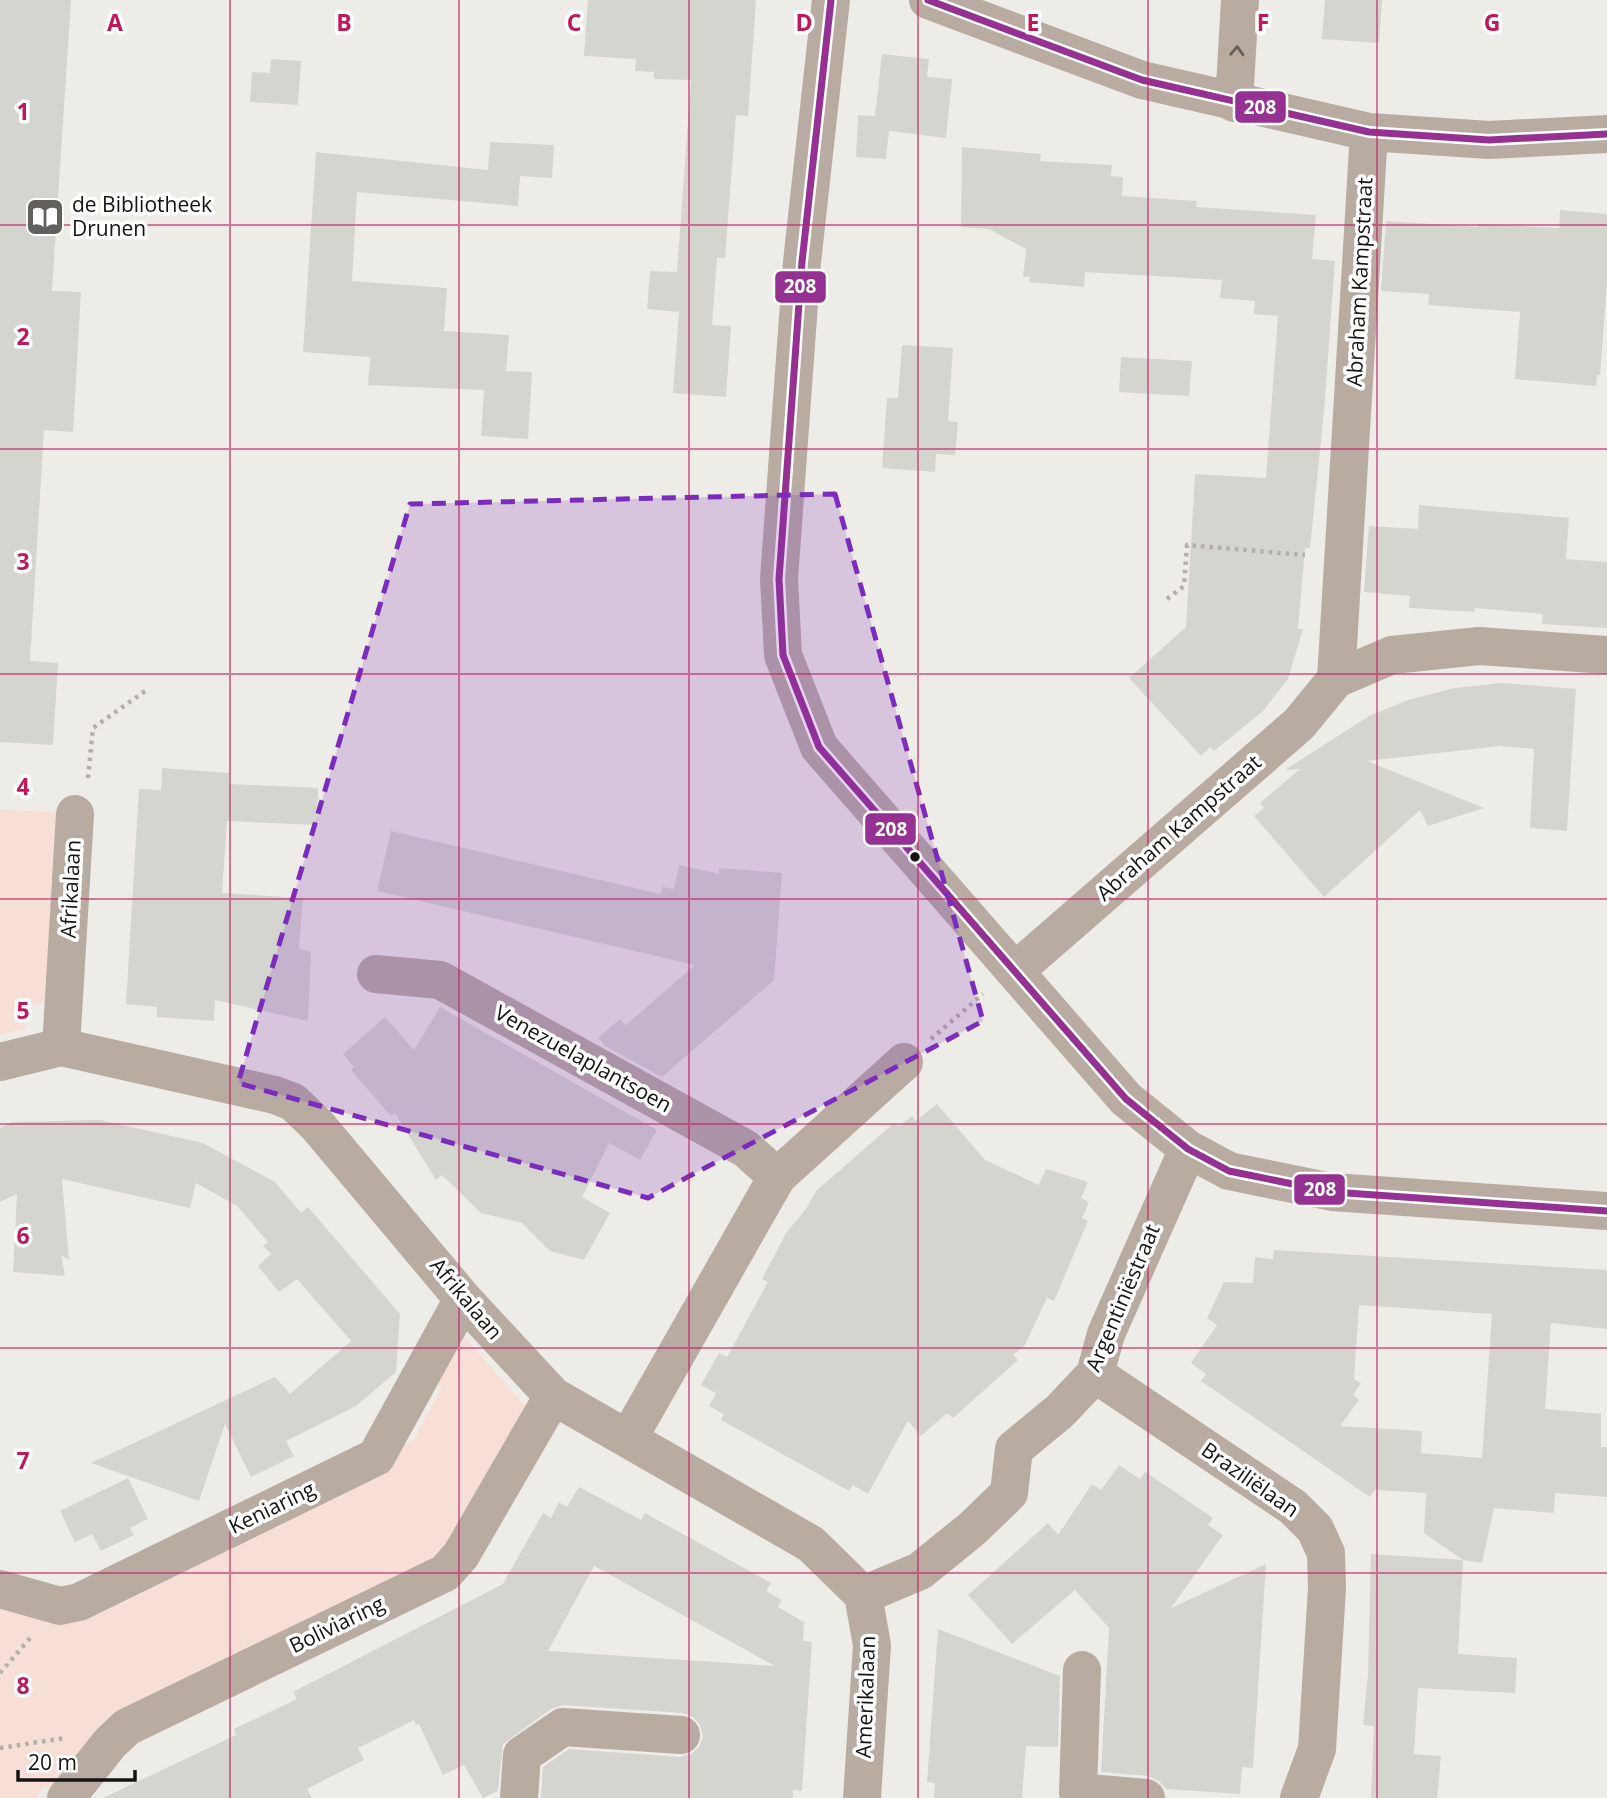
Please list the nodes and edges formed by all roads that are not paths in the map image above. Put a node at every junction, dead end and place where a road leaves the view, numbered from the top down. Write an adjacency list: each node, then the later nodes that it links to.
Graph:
1 (831, 0): 10 (street)
2 (928, 0): 4 (street)
3 (1240, 0): 4 (street, one-way to 3)
4 (1234, 103): 5 (street)
5 (1369, 132): 6 (street); 8 (street, Abraham Kampstraat)
6 (1607, 134)
7 (1607, 655): 8 (street, Abraham Kampstraat)
8 (1336, 679): 10 (street, Abraham Kampstraat)
9 (75, 814): 12 (street, Afrikalaan)
10 (1016, 971): 15 (street)
11 (376, 974): 16 (street, Venezuelaplantsoen)
12 (61, 1047): 13 (street, Afrikalaan); 18 (street, Afrikalaan)
13 (0, 1062)
14 (904, 1062): 16 (street)
15 (1188, 1149): 17 (street); 19 (street, Argentiniëstraat)
16 (777, 1177): 21 (street)
17 (1607, 1211)
18 (463, 1299): 20 (street, Afrikalaan); 22 (street, Keniaring)
19 (1095, 1374): 23 (street, Argentiniëstraat); 30 (street, Braziliëlaan)
20 (553, 1396): 21 (street, Afrikalaan); 26 (street, Boliviaring)
21 (628, 1438): 23 (street, Afrikalaan)
22 (0, 1589)
23 (863, 1595): 28 (street, Amerikalaan)
24 (1082, 1670): 29 (street)
25 (681, 1735): 27 (street)
26 (66, 1798)
27 (519, 1798)
28 (862, 1798)
29 (1146, 1798)
30 (1299, 1798)

